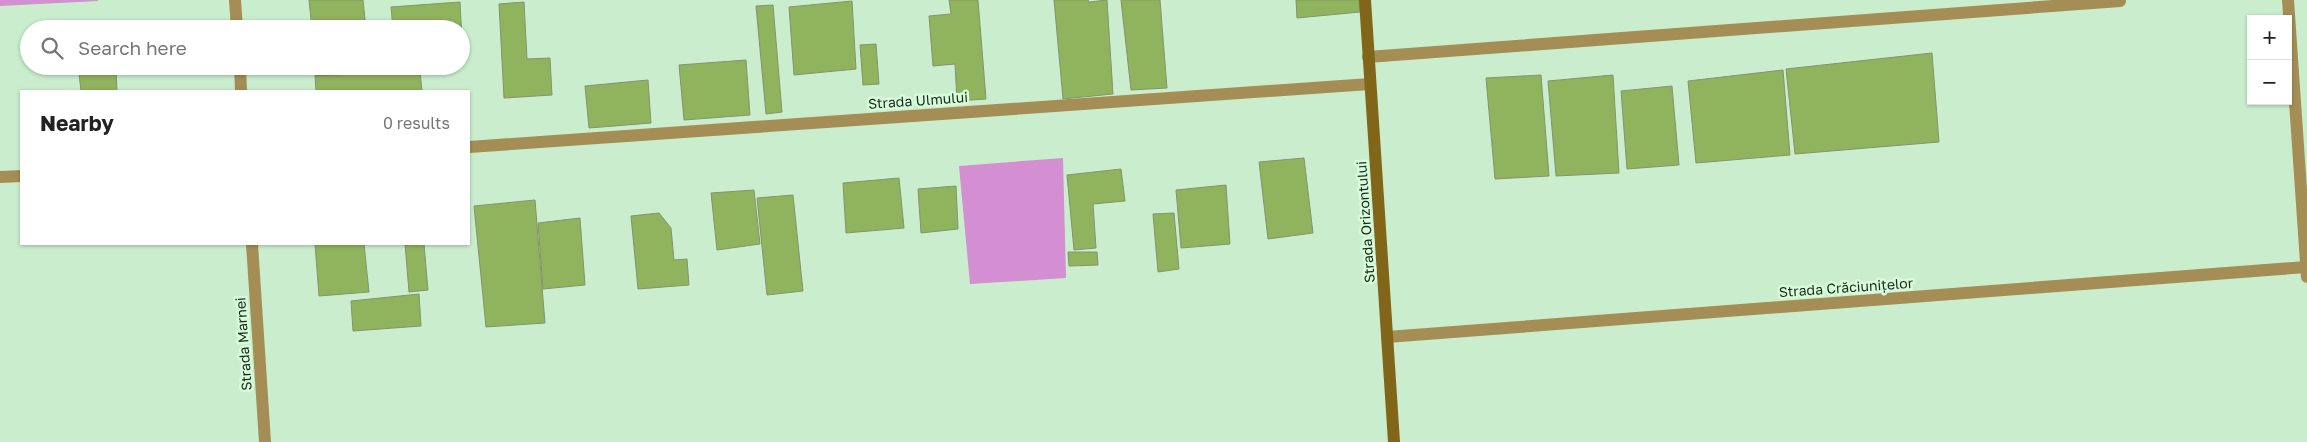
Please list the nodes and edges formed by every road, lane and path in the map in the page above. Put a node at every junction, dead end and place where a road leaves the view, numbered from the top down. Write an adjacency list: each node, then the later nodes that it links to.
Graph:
1 (235, 0): 5 (street)
2 (1365, 0): 6 (street, Strada Orizontului)
3 (2288, 0): 14 (street)
4 (2120, 1): 6 (street)
5 (236, 20)
6 (1368, 57): 8 (street, Strada Orizontului)
7 (240, 75): 9 (street)
8 (1370, 84): 10 (street, Strada Ulmului); 16 (street, Strada Orizontului)
9 (241, 90)
10 (470, 147)
11 (20, 176): 12 (street)
12 (0, 178)
13 (252, 245): 17 (street, Strada Marnei)
14 (2306, 267): 15 (street); 16 (street, Strada Crăciunițelor)
15 (2307, 277)
16 (1388, 337): 18 (street, Strada Orizontului)
17 (265, 442)
18 (1394, 442)

